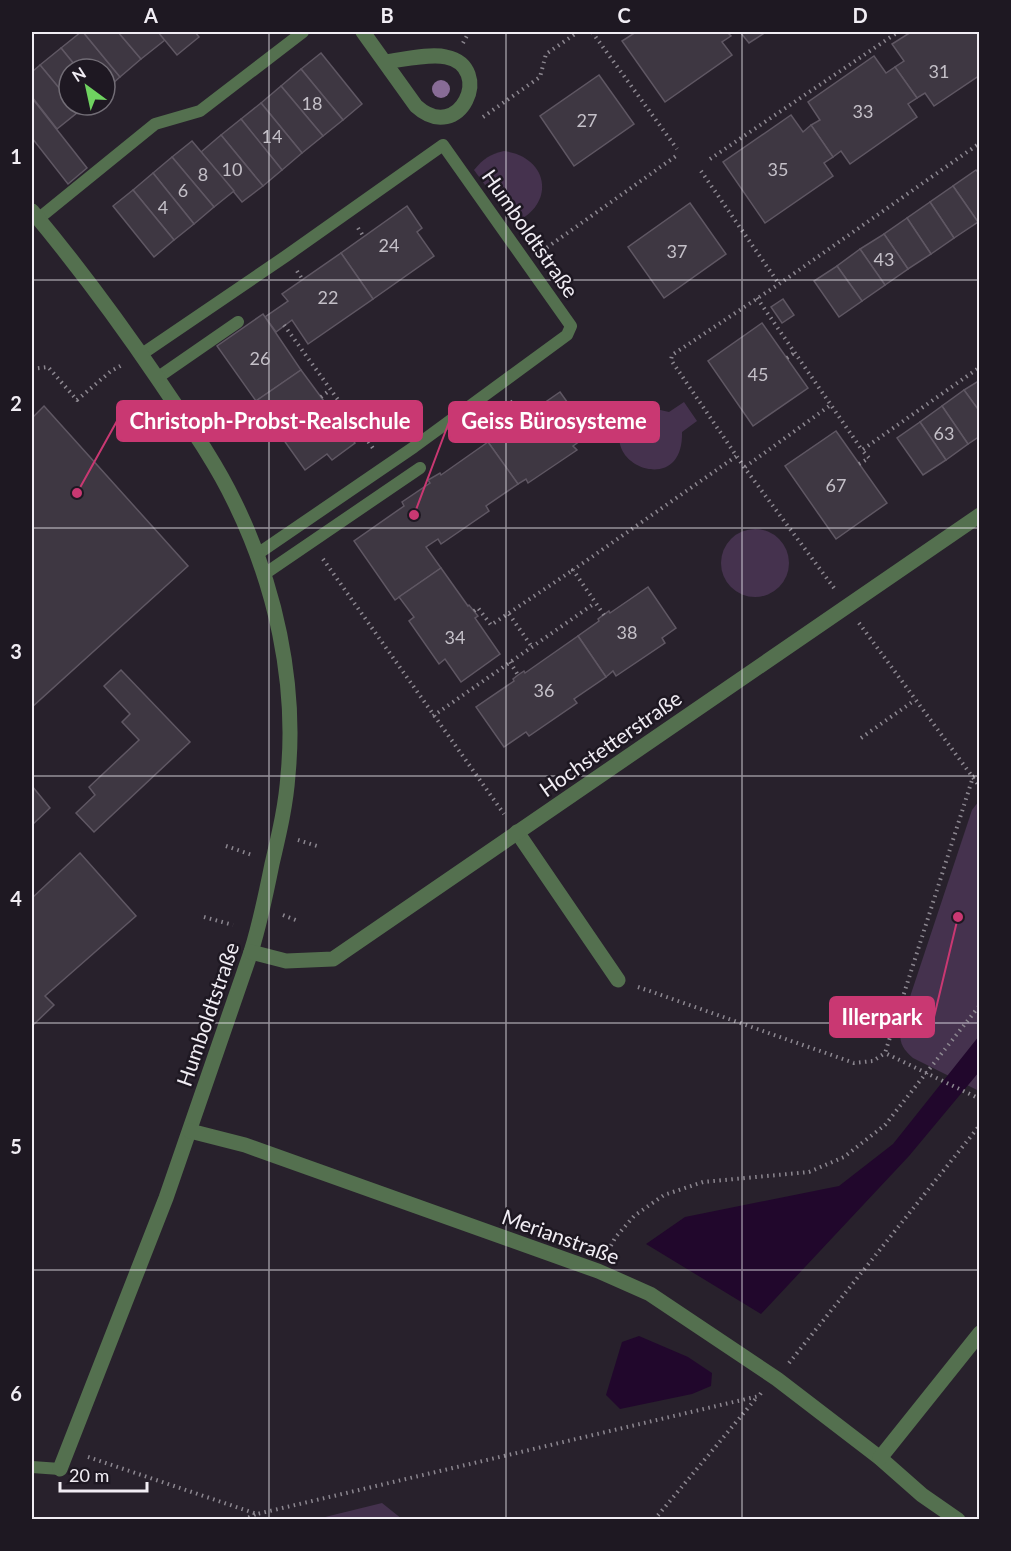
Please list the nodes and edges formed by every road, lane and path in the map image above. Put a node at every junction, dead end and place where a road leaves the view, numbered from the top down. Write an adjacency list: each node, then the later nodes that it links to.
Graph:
1 (303, 32): 13 (lane, Humboldtstraße)
2 (363, 32): 6 (street)
3 (578, 32): 7 (path)
4 (592, 32): 9 (path)
5 (898, 32): 11 (path)
6 (385, 62): 6 (street)
7 (476, 122)
8 (980, 143): 15 (path)
9 (677, 149)
10 (676, 156): 14 (path)
11 (710, 159)
12 (701, 171): 15 (path)
13 (35, 215): 20 (street, Humboldtstraße)
14 (526, 262): 20 (lane, Humboldtstraße); 31 (lane, Humboldtstraße)
15 (779, 284): 16 (path)
16 (757, 298): 19 (path); 29 (path)
17 (238, 322): 24 (lane)
18 (284, 325): 25 (path)
19 (794, 353): 21 (path); 27 (path)
20 (142, 354): 23 (path); 24 (street, Humboldtstraße)
21 (787, 358)
22 (980, 367): 28 (path)
23 (32, 369)
24 (157, 378): 36 (street, Humboldtstraße)
25 (330, 390): 26 (path); 31 (path)
26 (321, 397)
27 (832, 404): 28 (path); 32 (path)
28 (862, 450): 30 (path)
29 (738, 455): 32 (path); 37 (path)
30 (860, 464)
31 (386, 466): 36 (lane, Humboldtstraße)
32 (744, 467): 40 (path)
33 (420, 468): 35 (lane)
34 (980, 515): 40 (street, Hochstetterstraße)
35 (312, 543): 38 (lane); 48 (path)
36 (256, 555): 38 (street, Humboldtstraße)
37 (573, 570): 39 (path); 42 (path)
38 (263, 575): 60 (street, Humboldtstraße)
39 (595, 603): 43 (path); 44 (path)
40 (847, 606): 47 (path); 53 (street, Hochstetterstraße)
41 (474, 611): 42 (path)
42 (509, 614): 44 (path)
43 (604, 615)
44 (532, 647): 45 (path)
45 (510, 662): 46 (path); 48 (path)
46 (518, 675)
47 (915, 700): 49 (path); 51 (path)
48 (433, 716): 53 (path)
49 (861, 738)
50 (980, 774): 51 (path)
51 (973, 777): 52 (path); 63 (path)
52 (980, 787)
53 (518, 832): 60 (street, Hochstetterstraße); 61 (street)
54 (288, 838): 56 (path)
55 (226, 846): 57 (path)
56 (317, 846)
57 (252, 855)
58 (204, 917): 59 (path)
59 (232, 925)
60 (251, 952): 67 (street, Humboldtstraße)
61 (618, 980): 63 (path)
62 (980, 1005): 64 (path)
63 (885, 1053): 64 (path)
64 (926, 1073): 65 (path); 68 (path)
65 (980, 1099)
66 (980, 1125): 70 (path)
67 (190, 1131): 68 (street, Merianstraße); 72 (street, Humboldtstraße)
68 (598, 1271): 70 (street, Merianstraße)
69 (980, 1333): 73 (street)
70 (777, 1379): 71 (path); 73 (street, Merianstraße)
71 (759, 1396): 76 (path); 78 (path)
72 (68, 1450): 75 (street, Humboldtstraße); 76 (path)
73 (880, 1458): 79 (street, Merianstraße)
74 (32, 1467): 75 (lane)
75 (60, 1469)
76 (257, 1514): 77 (path)
77 (243, 1520)
78 (654, 1520)
79 (958, 1520)

